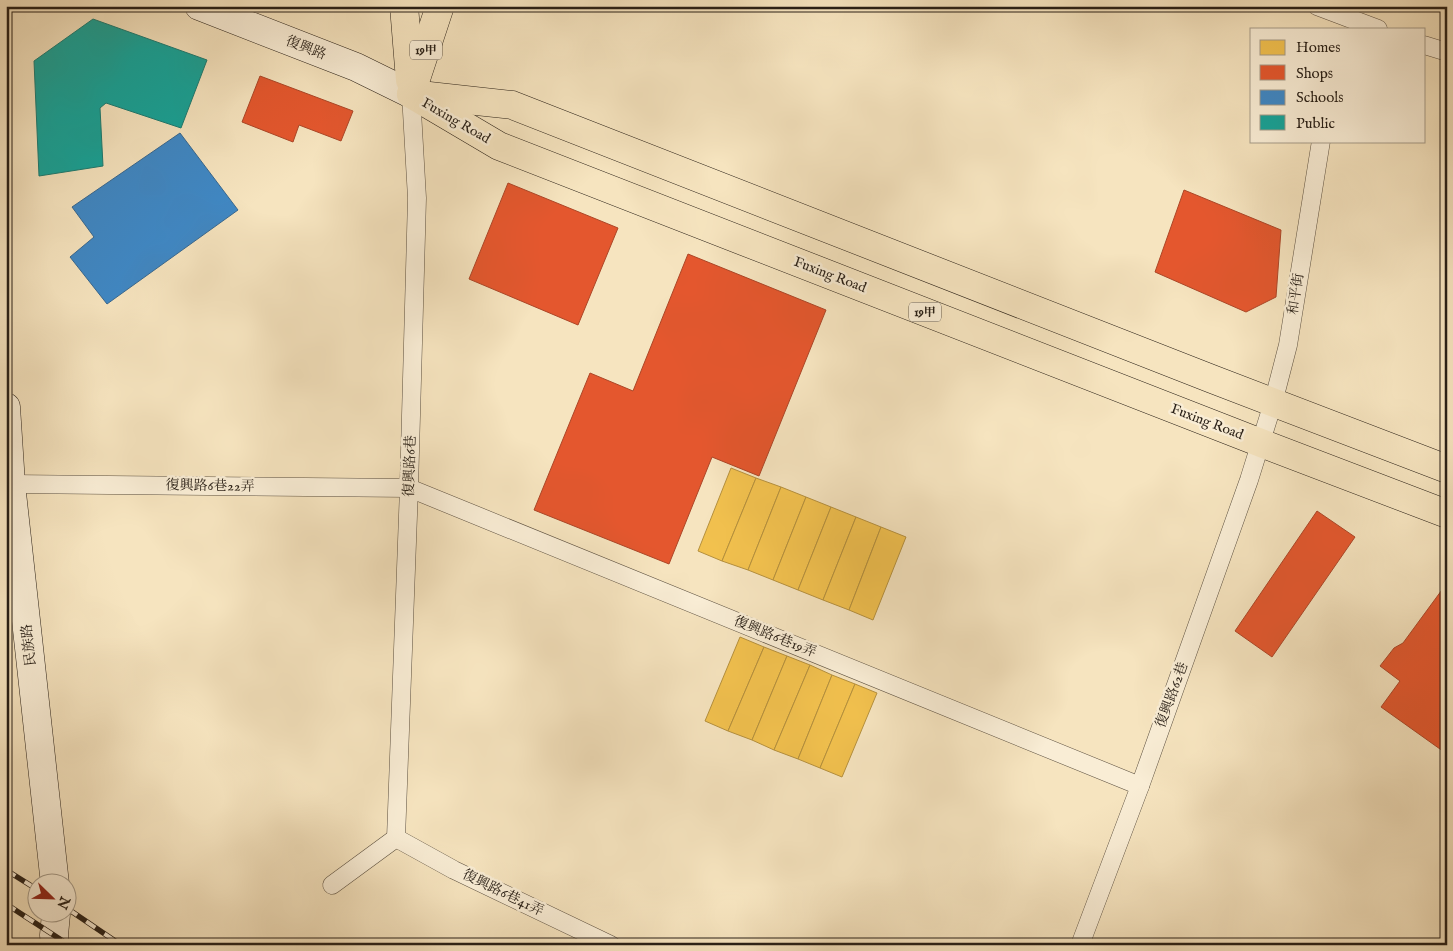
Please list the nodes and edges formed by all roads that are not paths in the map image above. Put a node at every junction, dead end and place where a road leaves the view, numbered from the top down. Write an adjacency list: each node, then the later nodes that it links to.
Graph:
1 (200, 6): 9 (street, 復興路)
2 (404, 6): 9 (main road, 19甲)
3 (440, 6): 9 (main road, 19甲)
4 (1317, 6): 5 (lane)
5 (1341, 17): 6 (lane)
6 (1375, 28)
7 (1426, 46): 8 (lane)
8 (1447, 52)
9 (411, 94): 11 (main road, Fuxing Road); 13 (main road, Fuxing Road / 19甲); 16 (lane, 復興路6巷)
10 (1321, 142): 11 (lane, 和平街)
11 (1274, 403): 13 (lane, 和平街); 14 (main road, Fuxing Road)
12 (6, 407): 15 (street, 民族路)
13 (1260, 443): 17 (main road, Fuxing Road / 19甲); 18 (lane, 復興路62巷)
14 (1447, 469)
15 (11, 484): 16 (lane, 復興路6巷22弄); 20 (street, 民族路)
16 (409, 488): 18 (lane, 復興路6巷19弄); 19 (lane, 復興路6巷)
17 (1447, 514)
18 (1140, 786): 25 (lane, 復興路62巷)
19 (396, 838): 21 (lane); 24 (lane, 復興路6巷41弄)
20 (54, 874)
21 (332, 885)
22 (55, 924): 23 (street)
23 (55, 945)
24 (611, 945)
25 (1080, 945)

